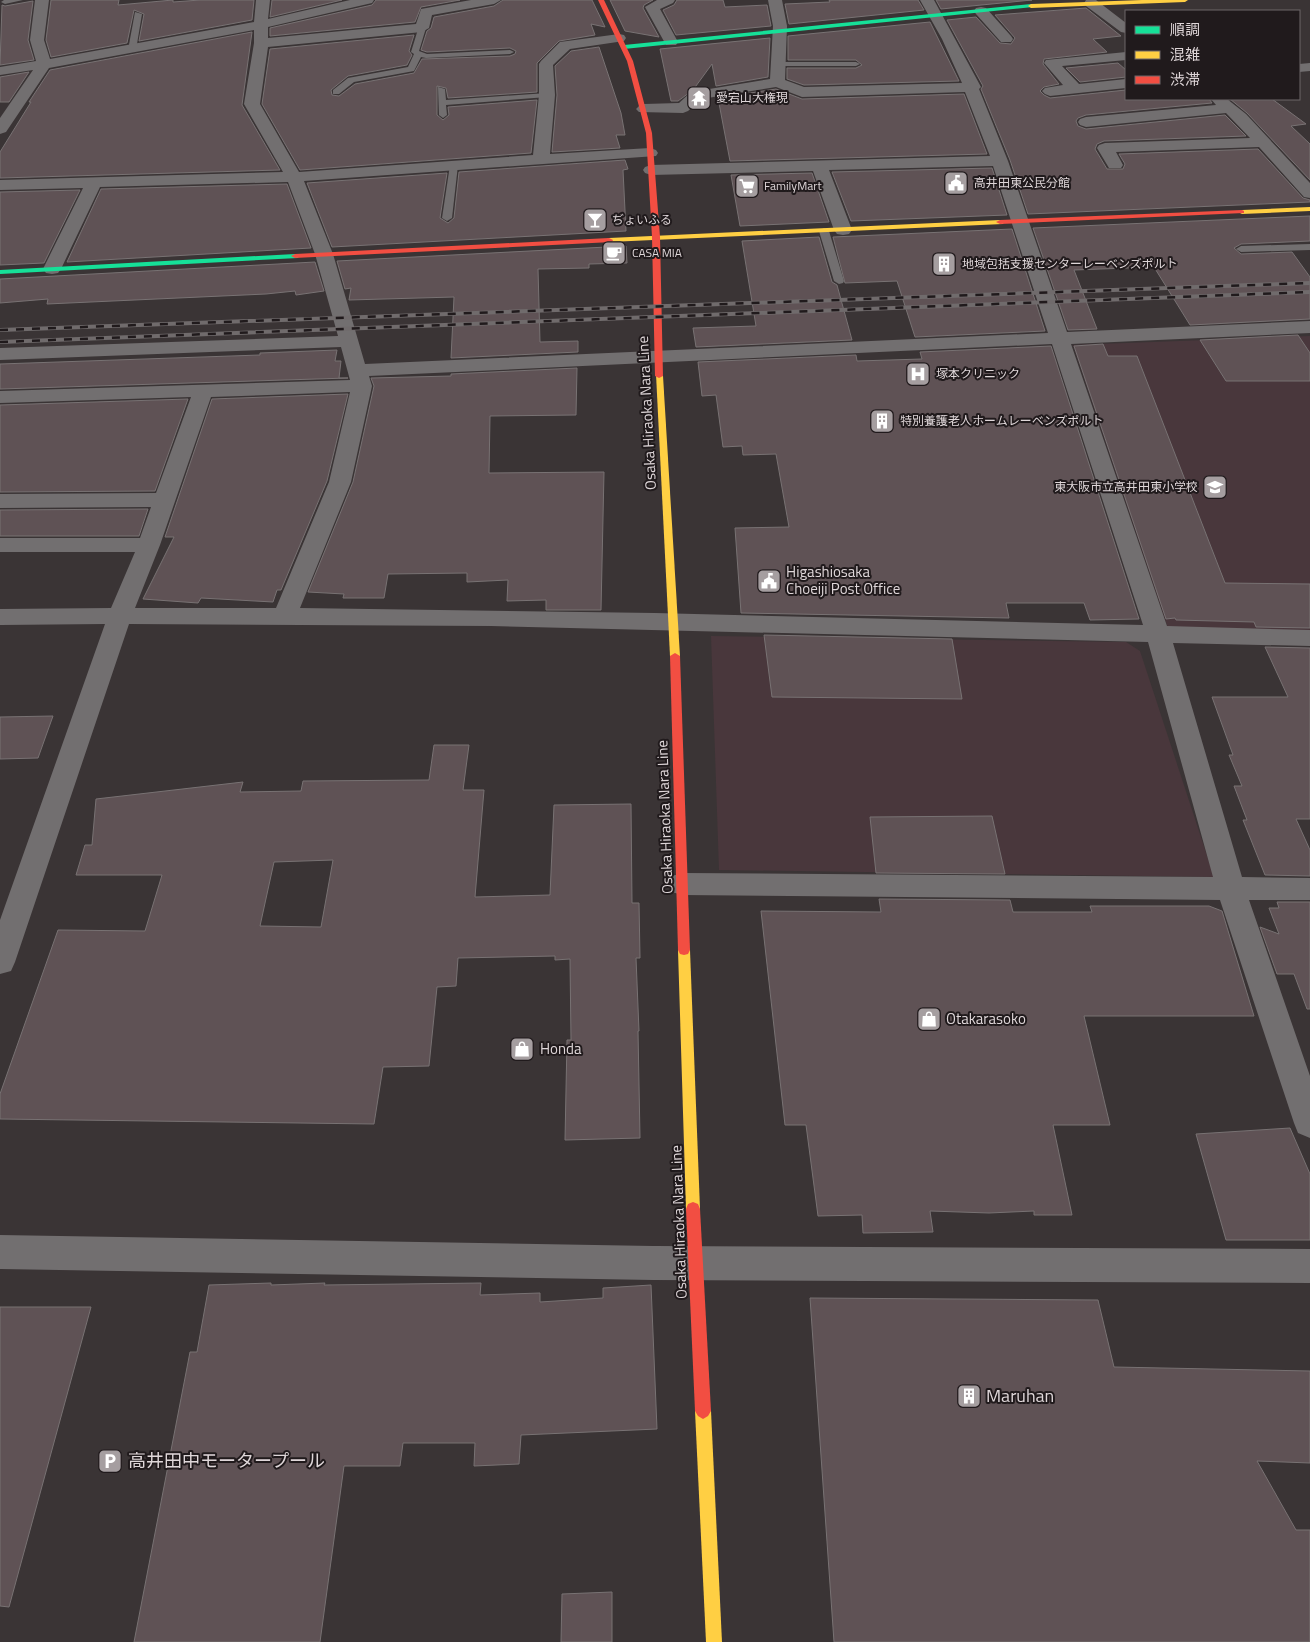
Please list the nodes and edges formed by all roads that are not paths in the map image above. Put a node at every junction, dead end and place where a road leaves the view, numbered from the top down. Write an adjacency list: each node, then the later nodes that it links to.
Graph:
1 (19, 0): 11 (lane)
2 (42, 0): 28 (street)
3 (264, 0): 16 (street)
4 (367, 0): 16 (street)
5 (494, 0): 17 (street)
6 (601, 0): 23 (street, Osaka Hiraoka Nara Line)
7 (668, 0): 21 (street)
8 (775, 0): 19 (street)
9 (927, 0): 15 (street)
10 (1185, 0): 12 (street)
11 (5, 2)
12 (1084, 2): 13 (street); 18 (street)
13 (981, 11): 15 (street); 20 (street)
14 (138, 14): 24 (lane)
15 (937, 15): 19 (street); 34 (street)
16 (262, 25): 22 (street); 24 (street)
17 (422, 28): 22 (street); 26 (lane)
18 (1125, 28)
19 (780, 31): 21 (street); 29 (street)
20 (1006, 39)
21 (670, 42): 23 (street)
22 (261, 43): 54 (street)
23 (621, 43): 39 (street); 42 (street, Osaka Hiraoka Nara Line)
24 (132, 50): 28 (street)
25 (510, 52): 26 (lane)
26 (419, 54): 38 (lane)
27 (1125, 56): 35 (street)
28 (44, 64): 31 (street); 45 (street)
29 (778, 64): 30 (lane); 32 (street)
30 (856, 64)
31 (0, 71)
32 (777, 82): 34 (street); 42 (street)
33 (1125, 84): 35 (street)
34 (972, 87): 49 (street)
35 (1076, 89): 37 (street)
36 (441, 90): 40 (lane)
37 (1050, 91)
38 (336, 92)
39 (547, 95): 40 (lane); 48 (street)
40 (442, 103): 43 (lane)
41 (1224, 103): 44 (street); 46 (street)
42 (644, 109): 47 (street, Osaka Hiraoka Nara Line)
43 (443, 115)
44 (1086, 122)
45 (0, 129)
46 (1262, 142): 51 (street); 57 (street)
47 (650, 153): 48 (street); 53 (street, Osaka Hiraoka Nara Line)
48 (541, 159): 50 (street)
49 (1000, 161): 52 (street); 60 (street)
50 (454, 165): 54 (street); 59 (lane)
51 (1115, 165)
52 (819, 166): 53 (street); 61 (street)
53 (651, 170): 63 (street, Osaka Hiraoka Nara Line)
54 (294, 177): 55 (street); 66 (street)
55 (94, 182): 56 (street); 67 (street)
56 (0, 185)
57 (1310, 193)
58 (1310, 209): 60 (street)
59 (447, 218)
60 (1019, 222): 61 (street); 71 (street)
61 (843, 230): 62 (street)
62 (824, 231): 63 (street); 69 (lane)
63 (656, 238): 66 (street); 74 (street, Osaka Hiraoka Nara Line)
64 (1310, 247): 65 (lane)
65 (1241, 249)
66 (324, 254): 67 (street); 72 (street)
67 (52, 269): 68 (street)
68 (0, 272)
69 (839, 281)
70 (1310, 327): 71 (street)
71 (1060, 338): 74 (street); 86 (street)
72 (350, 341): 73 (street); 75 (street)
73 (0, 354)
74 (658, 357): 75 (street); 85 (street, Osaka Hiraoka Nara Line)
75 (361, 378): 76 (street); 82 (street)
76 (203, 391): 77 (street); 78 (street)
77 (0, 397)
78 (165, 500): 79 (street); 81 (street)
79 (0, 502)
80 (0, 545): 81 (street)
81 (149, 545): 83 (street)
82 (285, 614): 83 (street); 85 (street)
83 (120, 615): 84 (street); 91 (street)
84 (0, 617)
85 (673, 621): 86 (street); 88 (street, Osaka Hiraoka Nara Line)
86 (1158, 634): 87 (street); 89 (street)
87 (1310, 638)
88 (682, 884): 89 (street); 94 (street, Osaka Hiraoka Nara Line)
89 (1231, 889): 90 (street); 92 (street)
90 (1310, 889)
91 (0, 962)
92 (1310, 1122)
93 (0, 1252): 94 (street)
94 (695, 1263): 95 (street); 96 (street, Osaka Hiraoka Nara Line)
95 (1310, 1266)
96 (714, 1642)

